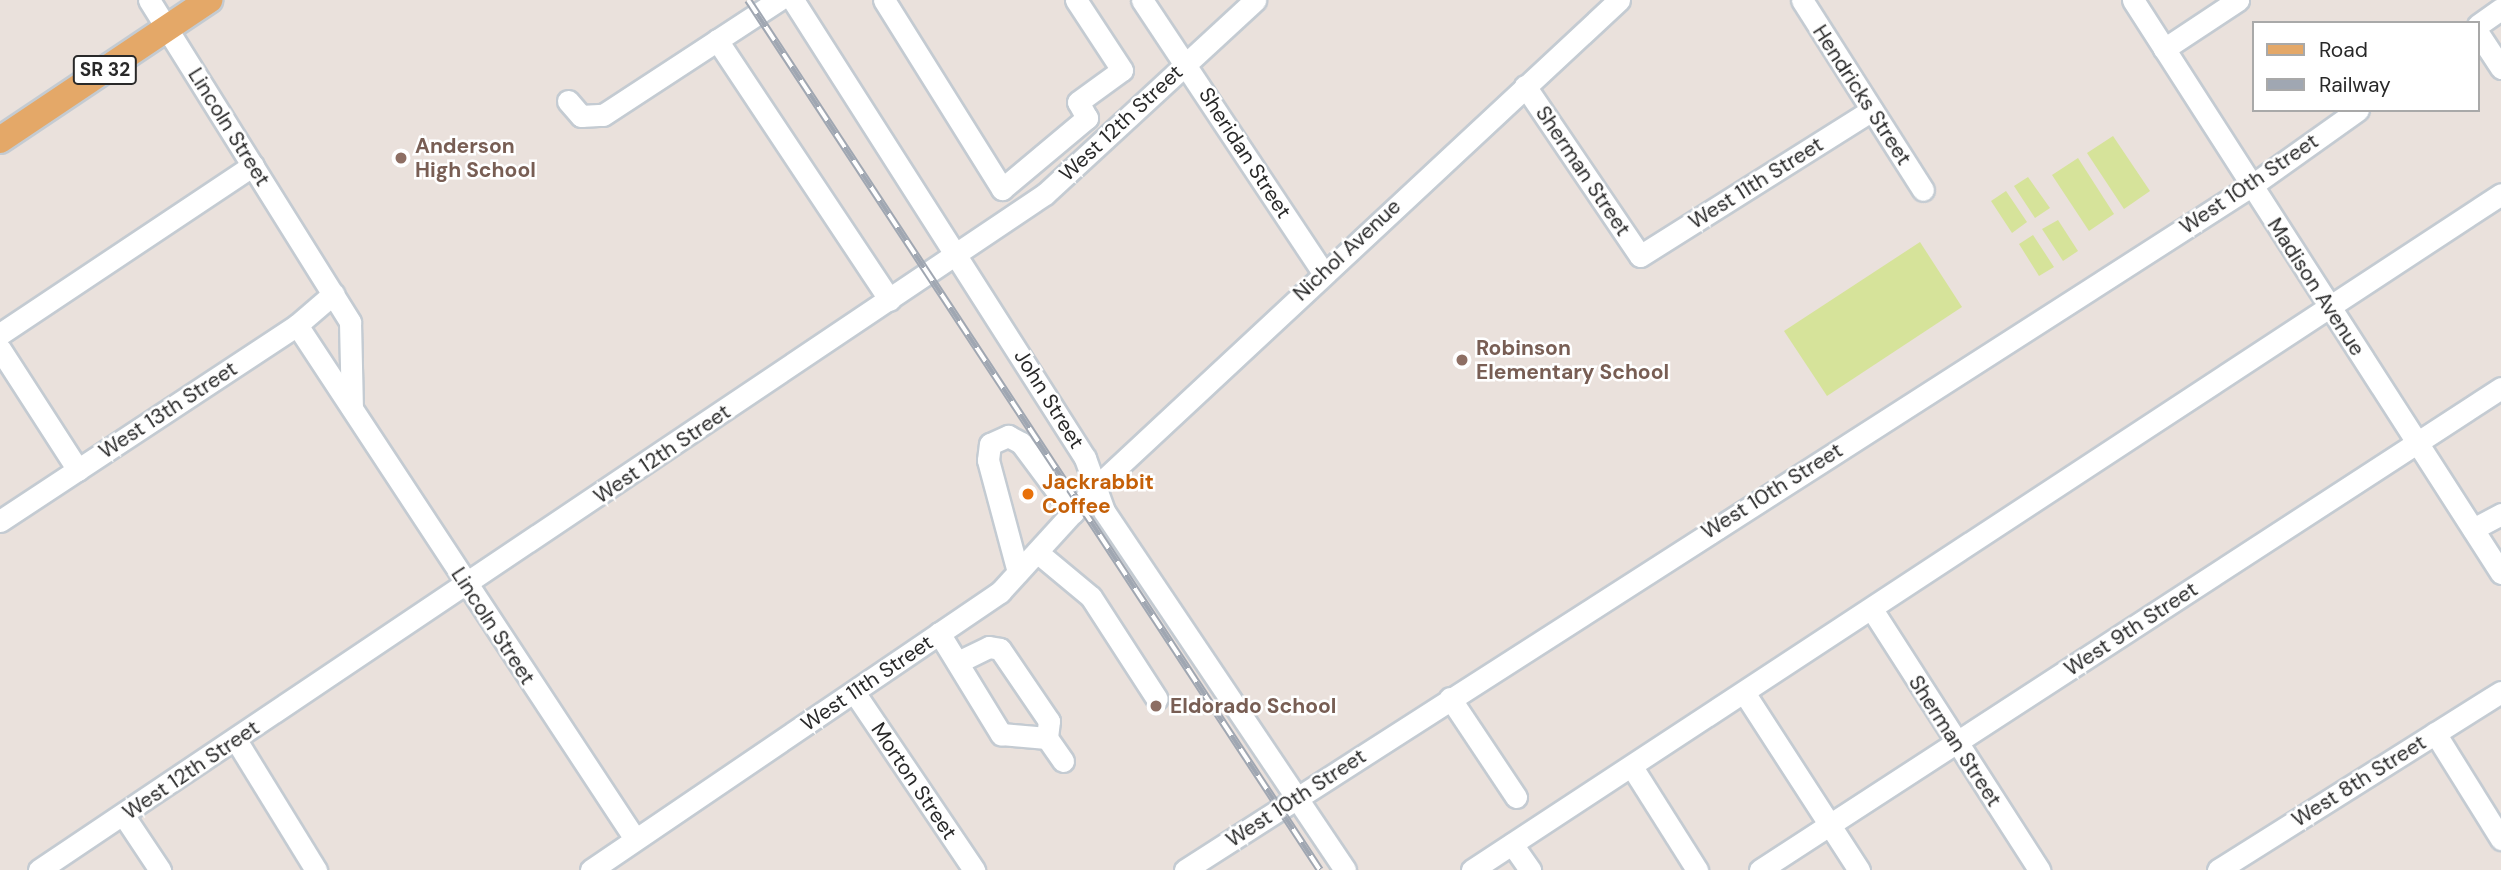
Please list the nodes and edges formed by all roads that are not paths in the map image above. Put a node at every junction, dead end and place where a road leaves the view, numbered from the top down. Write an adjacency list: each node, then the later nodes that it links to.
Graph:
1 (149, 0): 15 (street, Lincoln Street)
2 (209, 0): 15 (main road, SR 32)
3 (779, 0): 17 (street)
4 (793, 0): 30 (street, John Street)
5 (884, 0): 6 (street)
6 (1076, 0)
7 (1142, 0): 19 (street, Sheridan Street)
8 (1255, 0): 19 (street, West 12th Street)
9 (1619, 0): 21 (street, Nichol Avenue)
10 (1802, 0): 23 (street, Hendricks Street)
11 (2133, 0): 18 (street, Madison Avenue)
12 (2238, 0): 18 (street)
13 (2501, 9): 14 (street)
14 (2480, 24)
15 (167, 28): 25 (main road, SR 32); 26 (street, Lincoln Street)
16 (2480, 36): 20 (street)
17 (718, 40): 22 (street); 34 (street)
18 (2164, 48): 27 (street, Madison Avenue)
19 (1185, 63): 30 (street, West 12th Street); 32 (street, Sheridan Street)
20 (2501, 68)
21 (1525, 86): 31 (street, Sherman Street); 32 (street, Nichol Avenue)
22 (568, 100)
23 (1872, 110): 28 (street, Hendricks Street); 31 (street, West 11th Street)
24 (2355, 112): 27 (street, West 10th Street)
25 (0, 140)
26 (253, 165): 33 (street, Lincoln Street); 37 (street)
27 (2251, 186): 35 (street, Madison Avenue); 58 (street, West 10th Street)
28 (1923, 190)
29 (2501, 194): 35 (street)
30 (958, 254): 34 (street, West 12th Street); 43 (street, John Street)
31 (1640, 256)
32 (1323, 272): 43 (street, Nichol Avenue)
33 (333, 293): 36 (street, West 13th Street); 40 (street, Lincoln Street)
34 (890, 300): 51 (street, West 12th Street)
35 (2331, 309): 41 (street, Madison Avenue); 52 (street)
36 (298, 325): 40 (street, Lincoln Street); 42 (street, West 13th Street)
37 (0, 334)
38 (0, 349): 42 (street)
39 (2498, 396): 41 (street, West 9th Street)
40 (352, 411): 51 (street, Lincoln Street)
41 (2418, 444): 47 (street, Madison Avenue); 63 (street, West 9th Street)
42 (78, 470): 46 (street, West 13th Street)
43 (1095, 488): 44 (street, Nichol Avenue); 66 (street, John Street)
44 (1077, 509): 48 (street, West 11th Street); 49 (street)
45 (2501, 514): 47 (street)
46 (0, 521)
47 (2473, 530): 50 (street, Madison Avenue)
48 (1037, 552): 49 (street, West 11th Street); 59 (street)
49 (1018, 572): 53 (street, West 11th Street)
50 (2501, 573)
51 (467, 586): 62 (street, West 12th Street); 70 (street, Lincoln Street)
52 (1874, 611): 57 (street); 63 (street, Sherman Street)
53 (939, 633): 54 (street); 55 (street, West 11th Street)
54 (958, 662): 61 (street); 61 (street)
55 (854, 692): 70 (street, West 11th Street); 78 (street, Morton Street)
56 (2501, 692): 60 (street, West 8th Street)
57 (1745, 694): 65 (street); 69 (street)
58 (1450, 698): 66 (street, West 10th Street); 67 (street)
59 (1157, 699)
60 (2435, 733): 71 (street); 74 (street, West 8th Street)
61 (1047, 738): 64 (street)
62 (236, 740): 68 (street, West 12th Street); 77 (street)
63 (1955, 743): 69 (street, West 9th Street); 86 (street, Sherman Street)
64 (1063, 761)
65 (1632, 767): 72 (street); 83 (street)
66 (1297, 797): 79 (street, West 10th Street); 80 (street, John Street)
67 (1516, 797)
68 (124, 816): 75 (street, West 12th Street); 76 (street)
69 (1829, 825): 84 (street, West 9th Street); 85 (street)
70 (635, 839): 73 (street, West 11th Street)
71 (2501, 839)
72 (1512, 844): 81 (street); 82 (street)
73 (599, 868)
74 (2226, 868)
75 (39, 870)
76 (160, 870)
77 (316, 870)
78 (974, 870)
79 (1185, 870)
80 (1345, 870)
81 (1472, 870)
82 (1530, 870)
83 (1697, 870)
84 (1760, 870)
85 (1859, 870)
86 (2039, 870)

